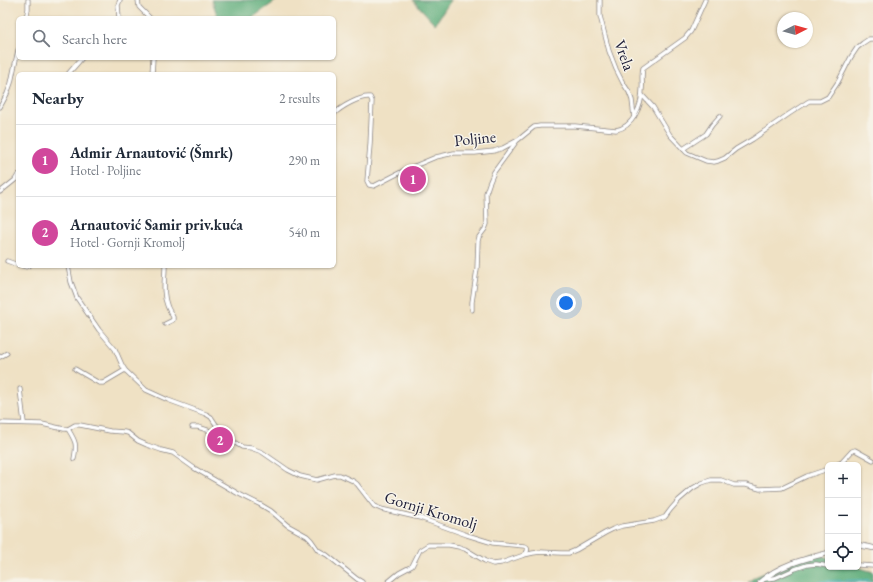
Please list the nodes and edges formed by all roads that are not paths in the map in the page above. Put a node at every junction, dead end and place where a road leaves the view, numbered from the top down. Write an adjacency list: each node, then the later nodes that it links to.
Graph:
1 (28, 0): 6 (street)
2 (120, 0): 7 (street)
3 (138, 0): 8 (street)
4 (600, 0): 19 (street, Vrela)
5 (706, 0): 15 (street, Poljine)
6 (26, 16)
7 (119, 16)
8 (148, 16)
9 (873, 39): 21 (street)
10 (16, 59): 16 (street)
11 (80, 60): 13 (street)
12 (153, 60): 14 (street)
13 (70, 72)
14 (152, 72)
15 (642, 95): 19 (street, Poljine); 21 (street)
16 (0, 107)
17 (336, 112): 20 (street, Poljine)
18 (720, 116): 21 (street)
19 (634, 117): 20 (street, Poljine)
20 (518, 140): 28 (street)
21 (683, 149)
22 (16, 178): 23 (street)
23 (0, 192)
24 (7, 261): 25 (street)
25 (16, 263)
26 (68, 268): 33 (street, Gornji Kromolj)
27 (165, 268): 29 (street)
28 (472, 310)
29 (165, 324)
30 (7, 353): 31 (street)
31 (0, 357)
32 (75, 369): 33 (street)
33 (125, 370): 39 (street, Gornji Kromolj)
34 (20, 389): 36 (street)
35 (0, 423): 36 (street)
36 (24, 423): 38 (street)
37 (192, 426): 39 (street)
38 (68, 429): 40 (street); 52 (street)
39 (227, 436): 47 (street, Gornji Kromolj)
40 (74, 459)
41 (873, 460): 42 (street)
42 (842, 462)
43 (825, 470): 47 (street)
44 (861, 546): 45 (street)
45 (873, 548)
46 (825, 554): 51 (street)
47 (524, 555): 53 (street)
48 (861, 565): 50 (street)
49 (825, 566): 51 (street)
50 (873, 566)
51 (762, 580)
52 (362, 582)
53 (388, 582)

